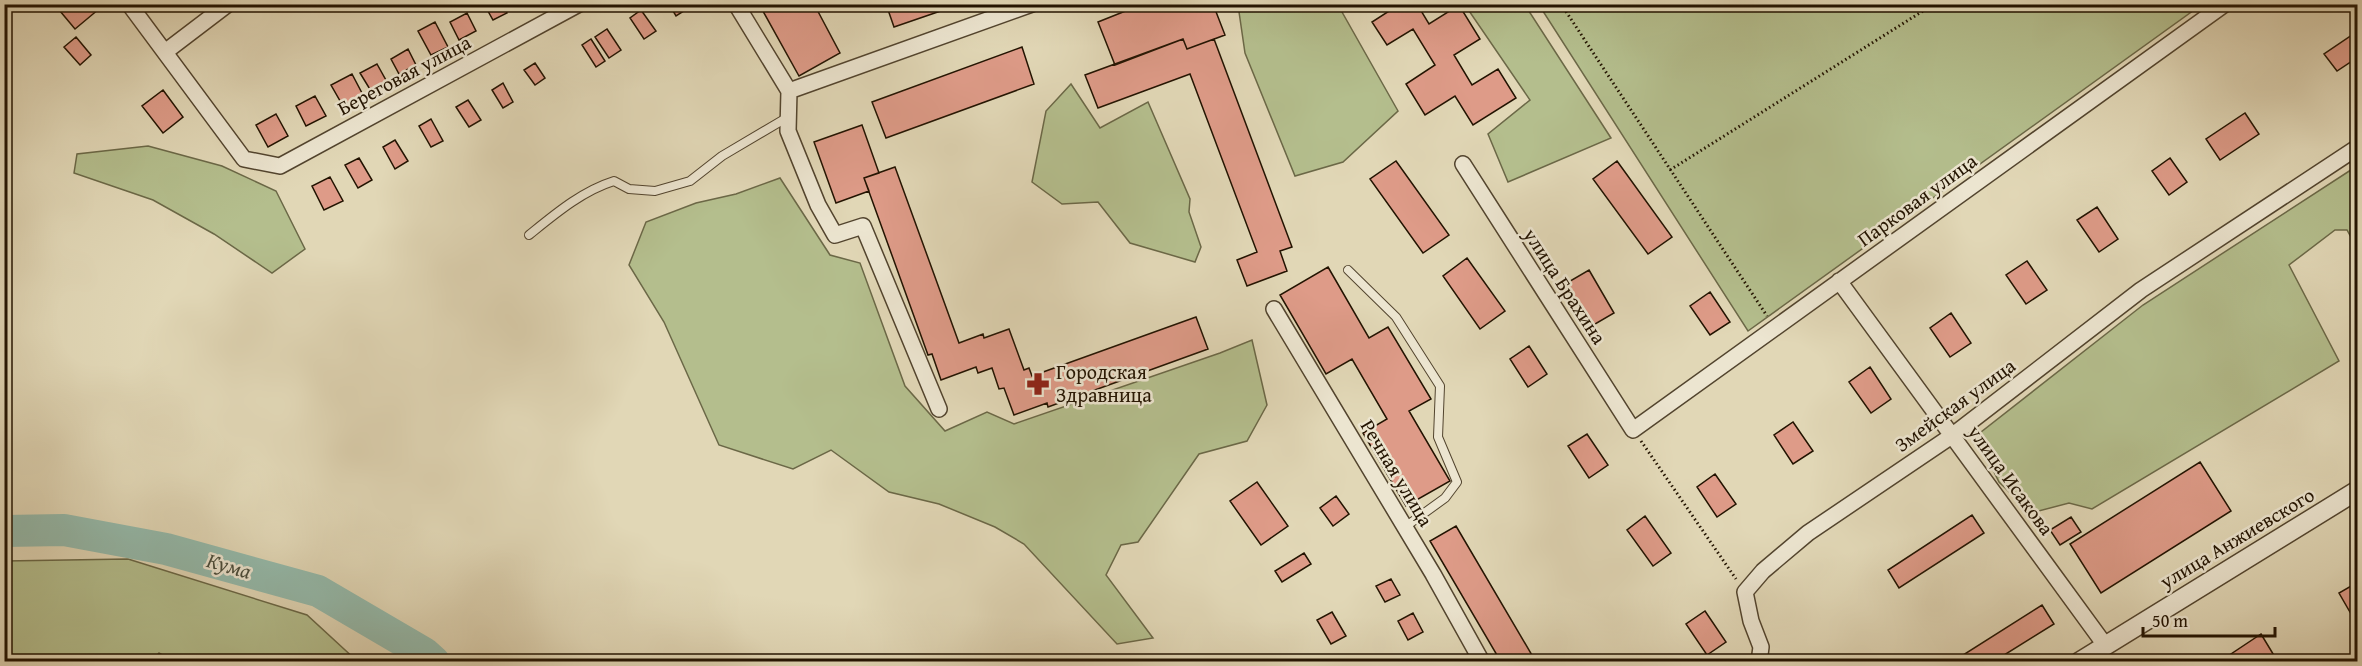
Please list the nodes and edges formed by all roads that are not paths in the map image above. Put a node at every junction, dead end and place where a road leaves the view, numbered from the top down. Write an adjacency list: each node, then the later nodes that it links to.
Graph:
1 (129, 4): 7 (street)
2 (228, 4): 7 (street)
3 (579, 4): 7 (street, Береговая улица)
4 (736, 4): 8 (street)
5 (1032, 4): 8 (street)
6 (2225, 4): 14 (street, Парковая улица)
7 (165, 52)
8 (789, 91): 9 (street)
9 (789, 117): 12 (lane); 16 (street)
10 (2358, 147): 18 (street, Змейская улица)
11 (1463, 164): 17 (street, улица Брахина)
12 (530, 235)
13 (1348, 270): 20 (lane)
14 (1839, 281): 17 (street, Парковая улица); 18 (street, улица Исакова)
15 (1274, 309): 20 (street, Речная улица)
16 (939, 409)
17 (1633, 430)
18 (1953, 435): 21 (street, улица Исакова); 23 (street, Змейская улица)
19 (2358, 490): 21 (street, улица Анжиевского)
20 (1405, 527): 22 (street, Речная улица)
21 (2105, 645): 24 (street, улица Анжиевского)
22 (1482, 662)
23 (1760, 662)
24 (2079, 662)

